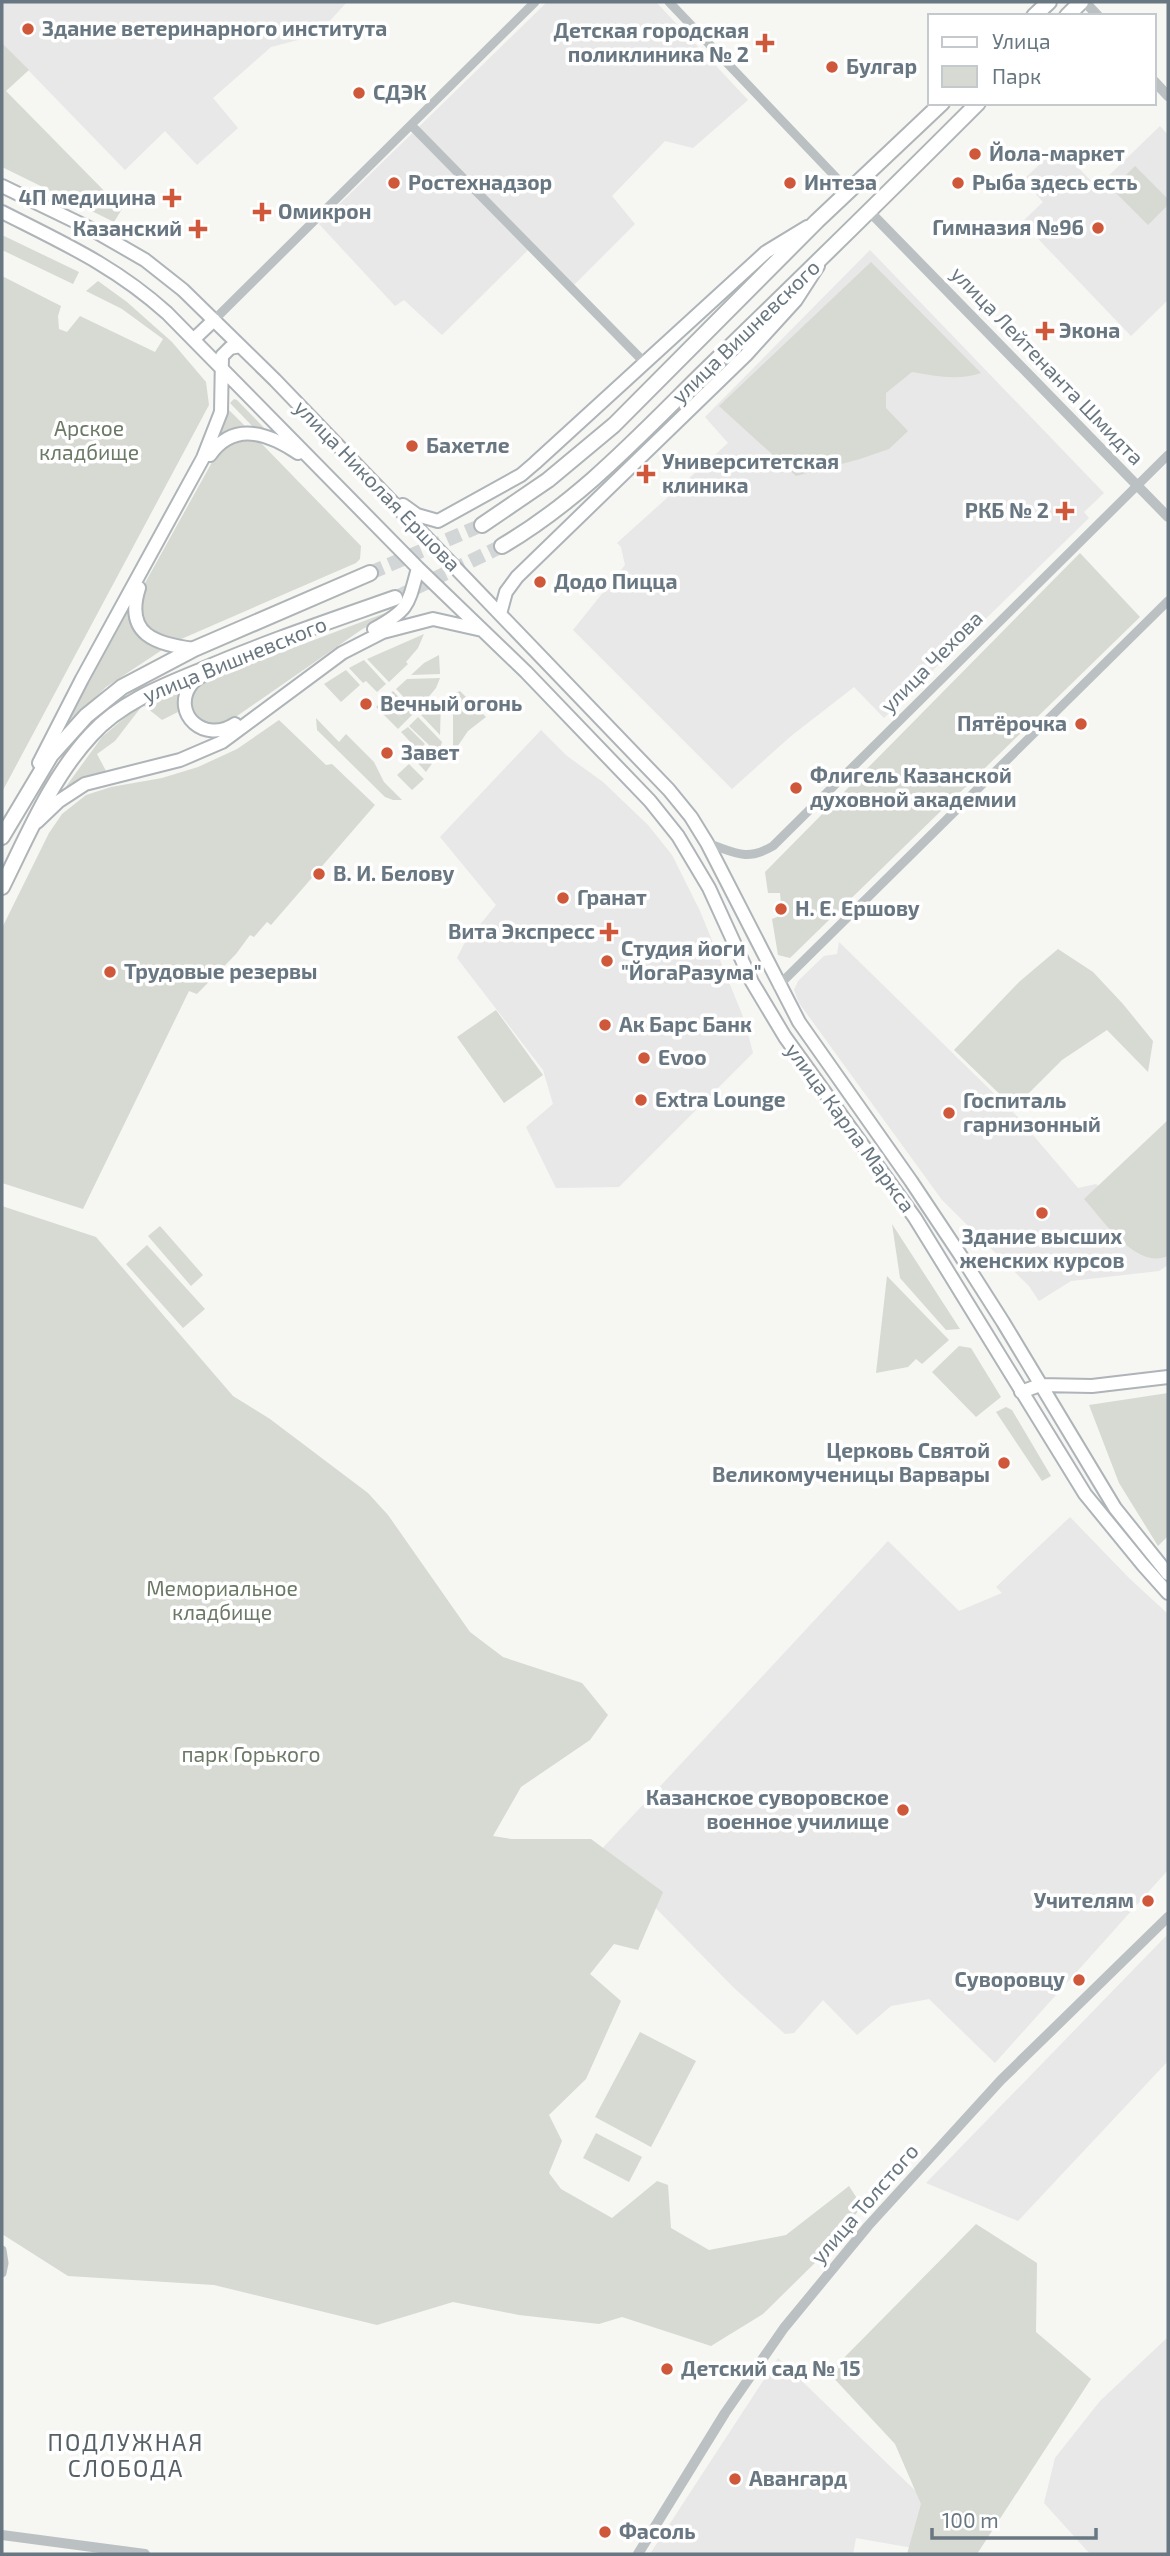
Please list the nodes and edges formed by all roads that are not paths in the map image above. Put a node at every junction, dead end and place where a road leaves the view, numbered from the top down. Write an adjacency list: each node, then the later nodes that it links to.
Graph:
1 (535, 2): 12 (street)
2 (669, 2): 14 (street)
3 (1049, 2): 5 (main road)
4 (1083, 2): 6 (main road); 7 (street)
5 (1036, 14)
6 (1069, 14)
7 (1096, 14)
8 (1156, 83): 9 (street)
9 (1168, 96)
10 (940, 105): 14 (main road, улица Вишневского)
11 (976, 105): 15 (main road, улица Вишневского)
12 (412, 126): 19 (street); 22 (street)
13 (2, 186): 19 (main road, улица Николая Ершова)
14 (849, 191): 17 (main road, улица Вишневского)
15 (869, 211): 18 (main road, улица Вишневского); 26 (street, улица Лейтенанта Шмидта)
16 (2, 212): 20 (main road, улица Николая Ершова)
17 (817, 221): 22 (main road); 29 (main road, улица Вишневского)
18 (823, 257): 30 (main road, улица Вишневского); 35 (main road)
19 (214, 320): 20 (main road); 21 (main road, улица Николая Ершова)
20 (194, 340): 23 (main road, улица Николая Ершова)
21 (240, 346): 23 (main road); 27 (main road, улица Николая Ершова)
22 (645, 363): 27 (main road)
23 (221, 368): 25 (main road, улица Николая Ершова); 40 (main road)
24 (1168, 455): 26 (street, улица Чехова)
25 (316, 466): 31 (main road, улица Николая Ершова); 37 (main road)
26 (1137, 485): 28 (street, улица Лейтенанта Шмидта); 43 (street, улица Чехова)
27 (382, 491): 35 (main road, улица Николая Ершова)
28 (1168, 517)
29 (482, 525)
30 (502, 546)
31 (418, 568): 36 (main road, улица Николая Ершова); 38 (main road)
32 (370, 573): 37 (main road, улица Вишневского)
33 (395, 598): 38 (main road, улица Вишневского)
34 (1168, 601): 45 (street)
35 (500, 614): 43 (main road, улица Николая Ершова)
36 (484, 631): 39 (main road, улица Николая Ершова); 41 (main road)
37 (194, 649): 40 (main road, улица Вишневского)
38 (240, 653): 41 (main road, улица Вишневского)
39 (526, 672): 48 (main road, улица Карла Маркса)
40 (9, 823): 42 (main road, улица Вишневского)
41 (32, 827): 44 (main road, улица Вишневского)
42 (2, 837)
43 (707, 842): 45 (main road, улица Карла Маркса)
44 (2, 887)
45 (778, 986): 47 (main road, улица Карла Маркса)
46 (1168, 1377): 47 (main road)
47 (1040, 1385): 48 (main road); 49 (main road, улица Карла Маркса)
48 (1021, 1392): 50 (main road, улица Карла Маркса)
49 (1168, 1574)
50 (1168, 1593)
51 (1168, 1917): 56 (street, улица Толстого)
52 (2, 2250): 53 (street)
53 (2, 2273)
54 (2, 2535): 55 (street)
55 (145, 2554)
56 (638, 2554)

